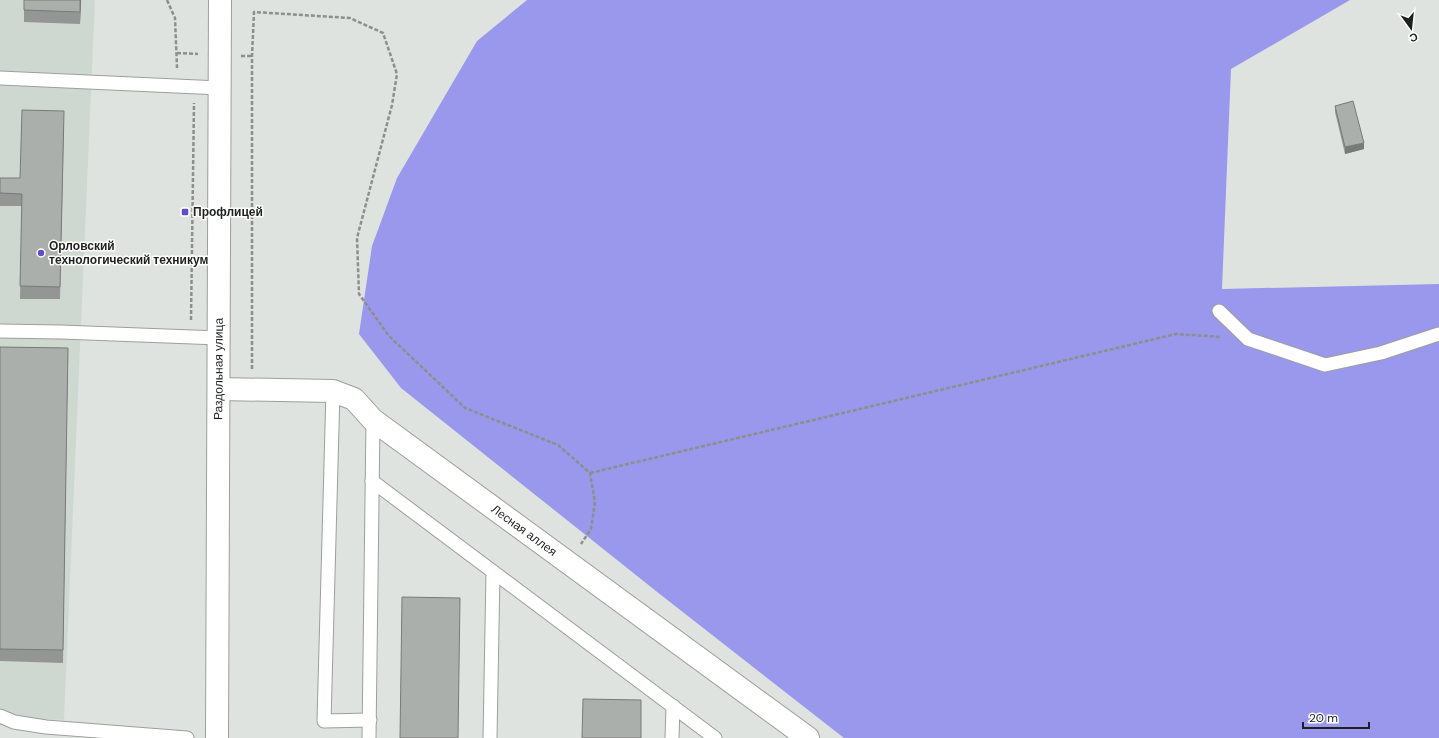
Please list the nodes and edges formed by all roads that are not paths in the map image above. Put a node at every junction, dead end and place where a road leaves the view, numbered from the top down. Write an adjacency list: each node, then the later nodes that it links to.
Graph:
1 (220, 0): 3 (main road, Раздольная улица)
2 (0, 78): 3 (lane)
3 (220, 88): 7 (main road, Раздольная улица)
4 (1219, 311): 6 (lane)
5 (0, 331): 7 (lane)
6 (1439, 334)
7 (219, 338): 8 (main road, Раздольная улица)
8 (219, 389): 9 (main road, Лесная аллея); 19 (main road, Раздольная улица)
9 (333, 391): 10 (main road, Лесная аллея); 15 (lane)
10 (373, 420): 11 (lane); 24 (main road, Лесная аллея)
11 (372, 482): 12 (lane); 15 (lane)
12 (493, 572): 13 (lane); 21 (lane)
13 (672, 706): 22 (lane); 23 (lane)
14 (0, 716): 16 (lane)
15 (370, 720): 20 (lane)
16 (95, 731): 17 (lane); 18 (lane)
17 (82, 738)
18 (187, 738)
19 (217, 738)
20 (369, 738)
21 (490, 738)
22 (672, 738)
23 (715, 738)
24 (808, 738)

